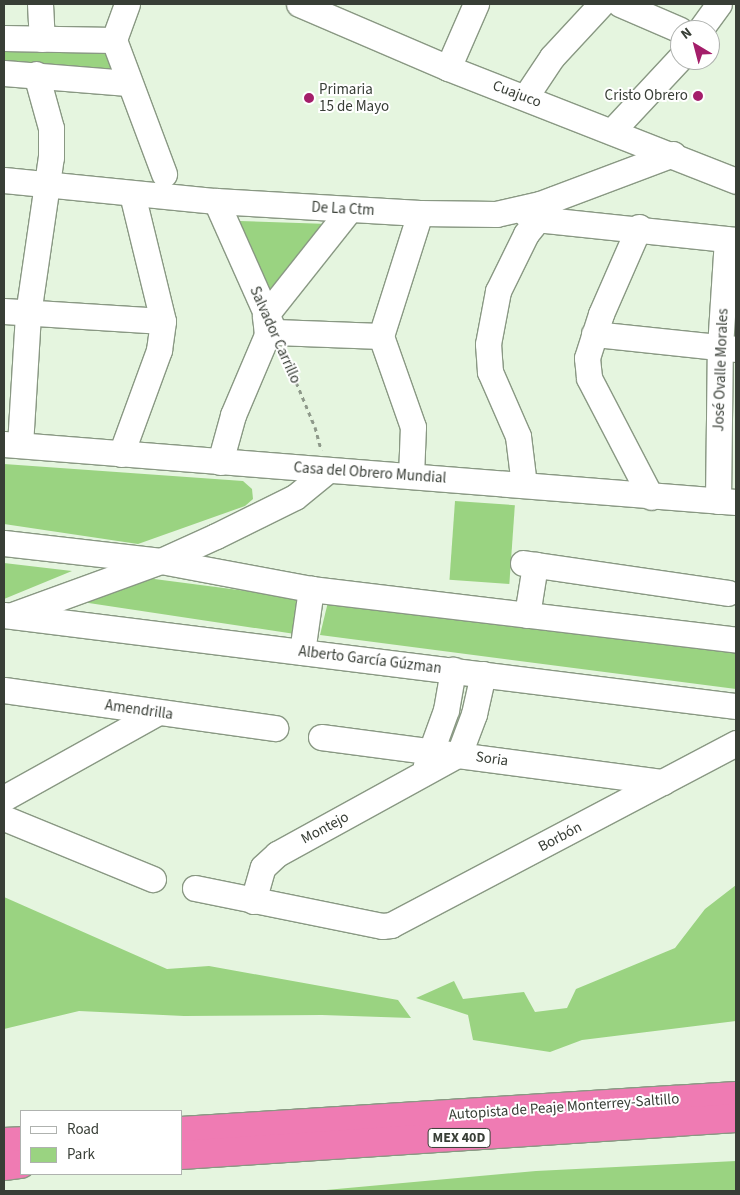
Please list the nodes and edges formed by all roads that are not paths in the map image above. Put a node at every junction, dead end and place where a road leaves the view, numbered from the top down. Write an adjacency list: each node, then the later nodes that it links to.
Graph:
1 (40, 4): 12 (street)
2 (127, 4): 13 (street)
3 (299, 4): 8 (street, Cuajuco)
4 (476, 4): 14 (street)
5 (601, 4): 19 (street)
6 (620, 4): 10 (street)
7 (719, 4): 9 (street)
8 (333, 8): 14 (street, Cuajuco)
9 (707, 20)
10 (670, 26)
11 (4, 38): 12 (street)
12 (42, 40): 13 (street)
13 (114, 40): 18 (street)
14 (448, 68): 19 (street, Cuajuco)
15 (670, 69): 20 (street)
16 (4, 73): 17 (street)
17 (36, 74): 18 (street); 25 (street)
18 (128, 83): 22 (street)
19 (526, 96): 20 (street, Cuajuco)
20 (612, 131): 21 (street, Cuajuco)
21 (673, 154): 24 (street, Cuajuco); 30 (street, De La Ctm)
22 (164, 174)
23 (4, 180): 25 (street, De La Ctm)
24 (736, 181)
25 (47, 186): 26 (street, De La Ctm); 34 (street)
26 (132, 194): 27 (street, De La Ctm); 35 (street)
27 (216, 201): 28 (street, De La Ctm); 36 (street, Salvador Carrillo)
28 (349, 210): 29 (street, De La Ctm); 36 (street)
29 (420, 214): 30 (street, De La Ctm); 38 (street)
30 (527, 215): 31 (street); 45 (street)
31 (639, 227): 32 (street); 37 (street)
32 (732, 239): 39 (street, José Ovalle Morales)
33 (4, 311): 34 (street)
34 (28, 314): 35 (street); 40 (street)
35 (163, 321): 41 (street)
36 (269, 328): 38 (street); 42 (street)
37 (594, 334): 39 (street); 46 (street)
38 (382, 336): 44 (street)
39 (728, 348): 47 (street, José Ovalle Morales)
40 (12, 445): 41 (street, Casa del Obrero Mundial)
41 (121, 454): 42 (street, Casa del Obrero Mundial)
42 (220, 462): 43 (street, Casa del Obrero Mundial)
43 (327, 471): 44 (street, Casa del Obrero Mundial); 49 (street)
44 (411, 476): 45 (street, Casa del Obrero Mundial)
45 (524, 485): 46 (street, Casa del Obrero Mundial)
46 (650, 496): 47 (street, Casa del Obrero Mundial)
47 (727, 502)
48 (4, 543): 49 (street)
49 (161, 561): 50 (street); 52 (street)
50 (311, 589): 53 (street); 55 (street)
51 (728, 592): 53 (street)
52 (7, 615): 55 (street, Alberto García Gúzman)
53 (527, 615): 54 (street)
54 (736, 640)
55 (302, 652): 56 (street, Alberto García Gúzman)
56 (453, 670): 57 (street, Alberto García Gúzman); 64 (street)
57 (483, 674): 59 (street, Alberto García Gúzman); 65 (street)
58 (4, 690): 60 (street, Amendrilla)
59 (736, 706)
60 (157, 713): 61 (street, Amendrilla); 68 (street)
61 (275, 728)
62 (321, 737): 64 (street, Soria)
63 (736, 743): 67 (street, Borbón)
64 (433, 751): 65 (street, Soria); 66 (street)
65 (459, 754): 66 (street, Montejo); 67 (street, Soria)
66 (421, 777): 72 (street, Montejo)
67 (663, 782): 72 (street, Borbón)
68 (4, 798)
69 (4, 818): 70 (street)
70 (153, 879)
71 (195, 888): 72 (street)
72 (253, 901)
73 (736, 1096): 75 (highway, Autopista de Peaje Monterrey-Saltillo / MEX 40D)
74 (736, 1118): 78 (highway, MEX 40D)
75 (182, 1131)
76 (20, 1141): 77 (highway)
77 (4, 1142)
78 (182, 1155)
79 (20, 1164): 80 (highway)
80 (4, 1166)

